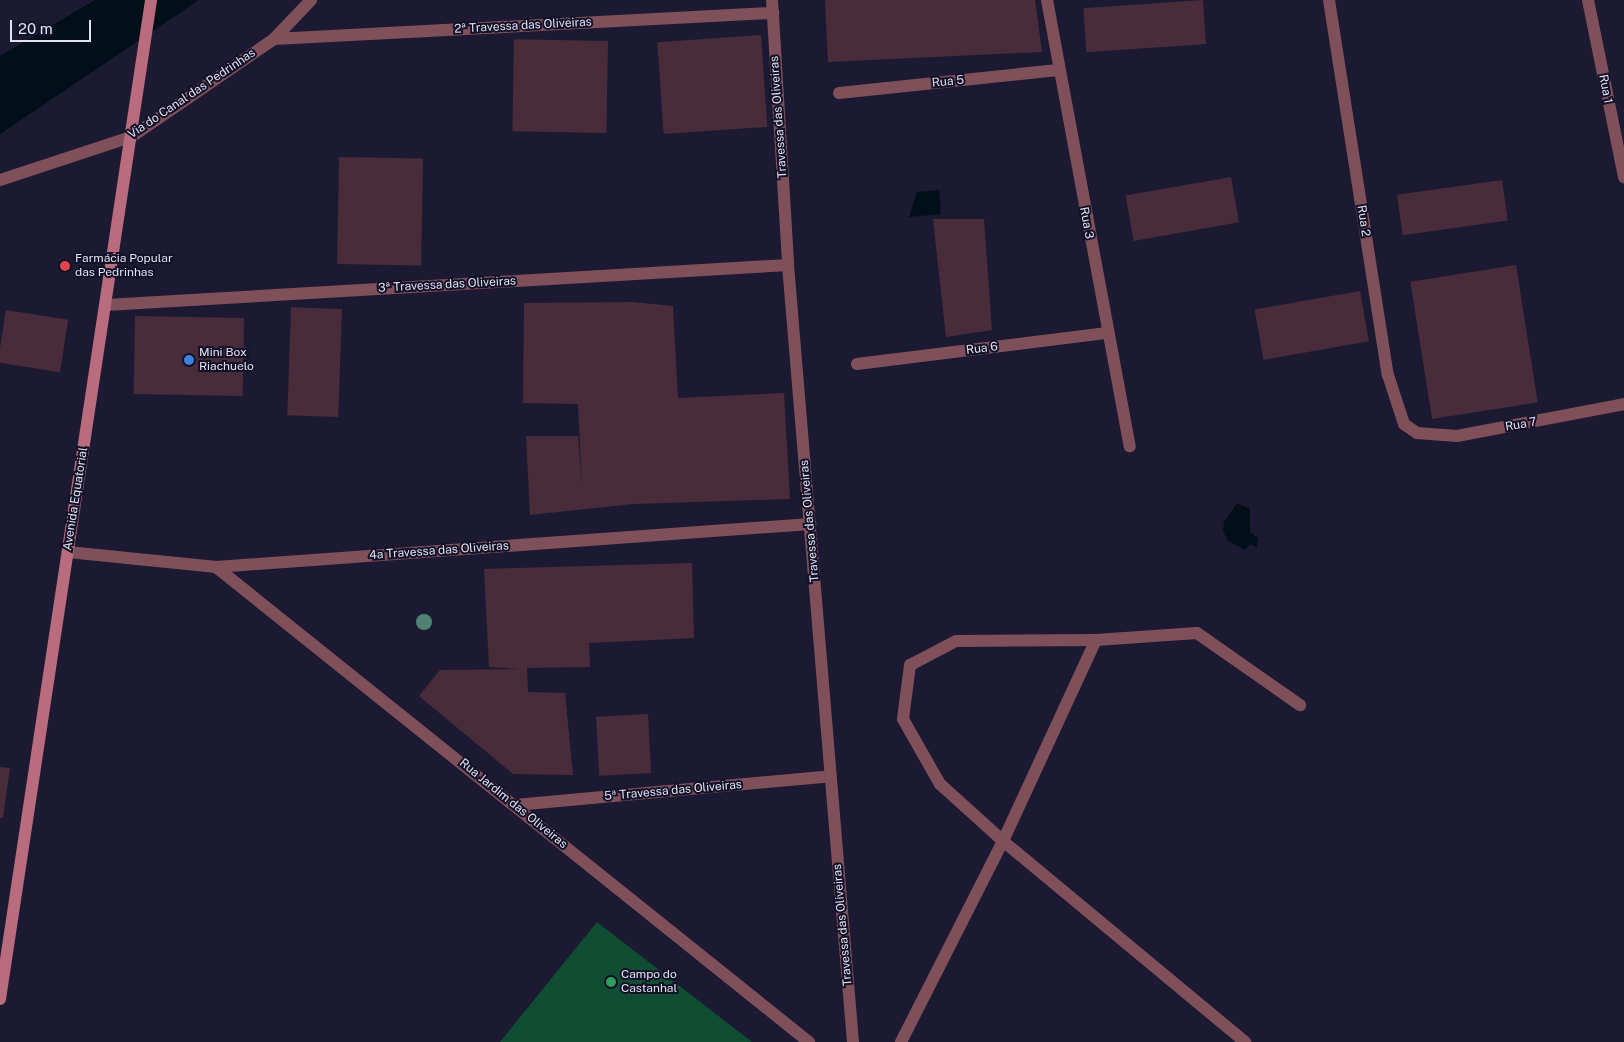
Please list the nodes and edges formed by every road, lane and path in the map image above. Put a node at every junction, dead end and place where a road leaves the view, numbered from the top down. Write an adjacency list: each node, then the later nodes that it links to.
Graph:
1 (151, 0): 11 (street, Avenida Equatorial)
2 (311, 0): 8 (street, Via do Canal das Pedrinhas)
3 (772, 0): 7 (street, Travessa das Oliveiras)
4 (1047, 0): 9 (street, Rua 3)
5 (1329, 0): 19 (street, Rua 2)
6 (1588, 0): 12 (street, Rua 1)
7 (773, 13): 8 (street, 2ª Travessa das Oliveiras); 14 (street, Travessa das Oliveiras)
8 (274, 39): 11 (street, Via do Canal das Pedrinhas)
9 (1058, 70): 10 (street, Rua 5); 16 (street, Rua 3)
10 (839, 93)
11 (131, 137): 13 (street, Via do Canal das Pedrinhas); 15 (street, Avenida Equatorial)
12 (1624, 177)
13 (0, 180)
14 (788, 265): 15 (street, 3ª Travessa das Oliveiras); 21 (street, Travessa das Oliveiras)
15 (106, 305): 22 (street, Avenida Equatorial)
16 (1106, 333): 17 (street, Rua 6); 20 (street, Rua 3)
17 (857, 364)
18 (1624, 404): 19 (street, Rua 7)
19 (1417, 433)
20 (1130, 446)
21 (810, 524): 23 (street, 4a Travessa das Oliveiras); 26 (street, Travessa das Oliveiras)
22 (68, 552): 23 (street, 4a Travessa das Oliveiras); 29 (street, Avenida Equatorial)
23 (216, 567): 27 (street, Rua Jardim das Oliveiras)
24 (1096, 640): 25 (street); 28 (street); 28 (street)
25 (1300, 705)
26 (831, 776): 27 (street, 5ª Travessa das Oliveiras); 31 (street, Travessa das Oliveiras)
27 (515, 805): 30 (street, Rua Jardim das Oliveiras)
28 (1003, 840): 32 (street); 33 (street)
29 (0, 999)
30 (808, 1042)
31 (852, 1042)
32 (901, 1042)
33 (1245, 1042)

